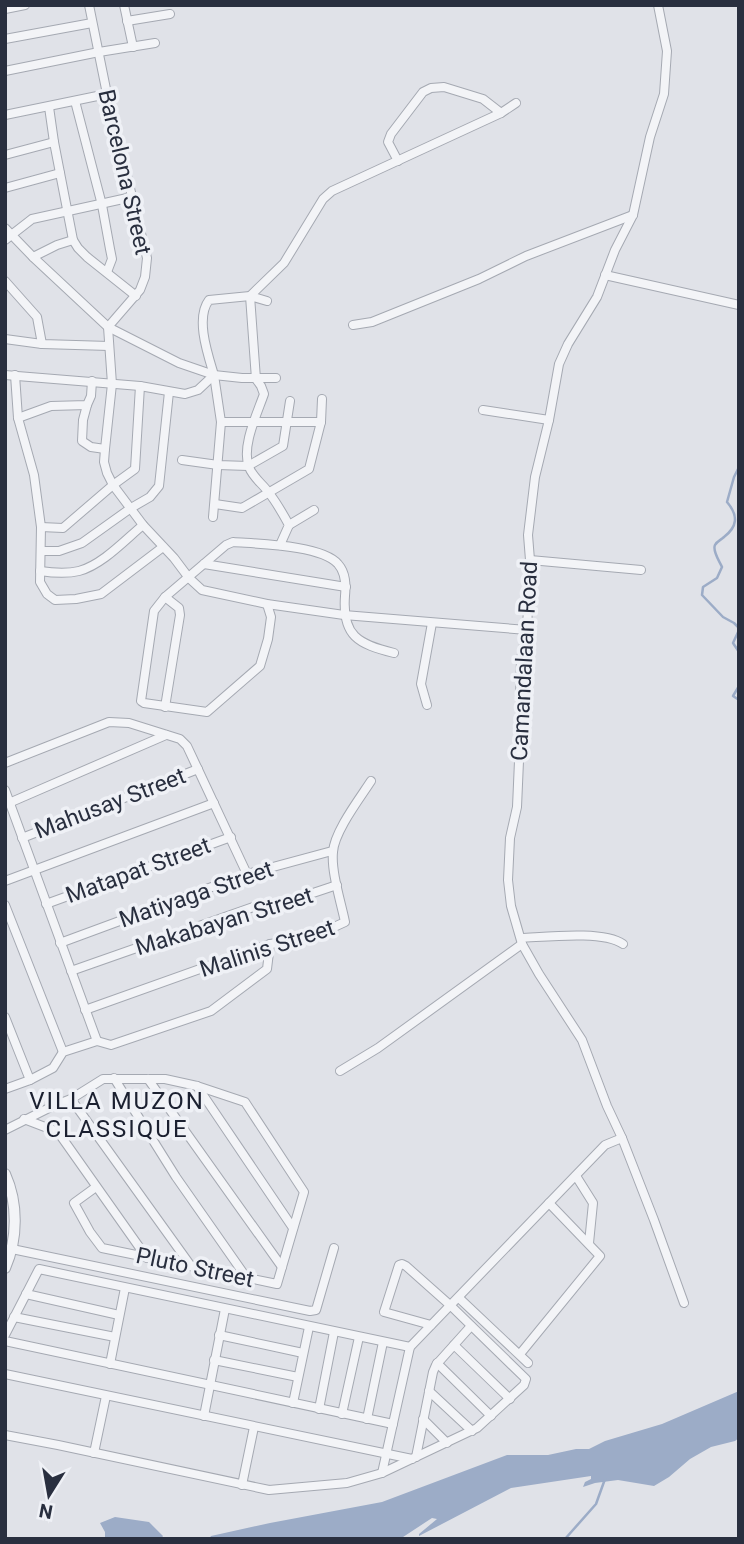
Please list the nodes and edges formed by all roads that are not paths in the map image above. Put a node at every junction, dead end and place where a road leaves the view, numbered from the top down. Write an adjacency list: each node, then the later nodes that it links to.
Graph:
1 (25, 5): 5 (street)
2 (89, 5): 8 (street, Barcelona Street)
3 (124, 5): 7 (street)
4 (658, 5): 28 (street, Camandalaan Road)
5 (5, 9)
6 (170, 14): 7 (street)
7 (127, 21): 11 (street)
8 (92, 23): 9 (street); 12 (street, Barcelona Street)
9 (5, 39)
10 (155, 43): 11 (street)
11 (133, 47): 12 (street)
12 (99, 52): 13 (street); 14 (street, Barcelona Street)
13 (5, 71)
14 (107, 94): 15 (street); 25 (street, Barcelona Street)
15 (75, 101): 17 (street); 26 (street)
16 (516, 103): 18 (street)
17 (49, 107): 19 (street); 20 (street)
18 (501, 113): 22 (street); 22 (street)
19 (5, 115)
20 (54, 142): 21 (street); 23 (street)
21 (5, 155)
22 (398, 162): 36 (street)
23 (61, 173): 24 (street); 27 (street)
24 (5, 188)
25 (132, 197): 26 (street); 35 (street, Barcelona Street)
26 (102, 205): 27 (street); 32 (street)
27 (69, 210): 29 (street); 30 (street)
28 (633, 215): 33 (street, Camandalaan Road); 39 (street)
29 (7, 234): 31 (street)
30 (73, 240): 31 (street); 32 (street)
31 (33, 257): 40 (street)
32 (107, 272): 35 (street)
33 (605, 275): 38 (street); 57 (street, Camandalaan Road)
34 (5, 281): 42 (street)
35 (136, 296): 40 (street, Barcelona Street)
36 (250, 296): 37 (street); 45 (street); 47 (street)
37 (267, 301)
38 (739, 305)
39 (353, 325)
40 (108, 327): 43 (street); 45 (street)
41 (5, 339): 42 (street)
42 (42, 344): 43 (street)
43 (109, 346): 49 (street)
44 (10, 375): 48 (street); 56 (street)
45 (214, 375): 47 (street); 51 (street); 58 (street)
46 (276, 378): 47 (street)
47 (256, 379): 60 (street)
48 (92, 381): 49 (street); 54 (street)
49 (112, 384): 50 (street); 62 (street)
50 (140, 386): 51 (street); 66 (street)
51 (169, 391): 69 (street)
52 (322, 399): 59 (street)
53 (290, 401): 61 (street)
54 (87, 405): 56 (street); 62 (street)
55 (483, 410): 57 (street)
56 (18, 418): 74 (street)
57 (549, 419): 78 (street, Camandalaan Road)
58 (221, 422): 60 (street); 64 (street)
59 (321, 422): 61 (street); 67 (street)
60 (252, 423): 61 (street); 65 (street)
61 (287, 423): 65 (street)
62 (105, 449): 66 (street)
63 (182, 460): 64 (street)
64 (218, 465): 65 (street); 68 (street)
65 (248, 466): 67 (street)
66 (113, 485): 69 (street); 74 (street)
67 (269, 492): 68 (street); 73 (street)
68 (215, 504): 71 (street)
69 (131, 508): 72 (street); 77 (street)
70 (314, 510): 73 (street)
71 (213, 517)
72 (143, 525): 76 (street); 81 (street)
73 (289, 525): 75 (street)
74 (41, 527): 77 (street)
75 (280, 545): 79 (street); 83 (street)
76 (163, 547): 81 (street); 82 (street)
77 (41, 551): 81 (street)
78 (530, 560): 80 (street); 88 (street, Camandalaan Road)
79 (204, 564): 82 (street); 83 (street)
80 (641, 570)
81 (40, 571)
82 (188, 578): 84 (street); 85 (street)
83 (346, 587): 86 (street)
84 (165, 597): 91 (street); 91 (street)
85 (267, 604): 86 (street); 91 (street)
86 (344, 615): 87 (street); 89 (street)
87 (432, 623): 88 (street); 90 (street)
88 (527, 630): 108 (street, Camandalaan Road)
89 (394, 653)
90 (427, 705)
91 (165, 707)
92 (166, 735): 93 (street); 94 (street); 97 (street)
93 (5, 763)
94 (198, 769): 98 (street); 100 (street, Mahusay Street)
95 (371, 781): 101 (street)
96 (5, 790): 97 (street)
97 (9, 803): 100 (street)
98 (214, 803): 99 (street); 102 (street)
99 (230, 837): 103 (street); 106 (street, Matapat Street)
100 (22, 838): 102 (street)
101 (332, 850): 103 (street, Matiyaga Street); 105 (street, Malinis Street)
102 (34, 870): 104 (street); 106 (street)
103 (247, 874): 109 (street, Matiyaga Street)
104 (5, 881)
105 (337, 885): 110 (street, Malinis Street); 112 (street, Makabayan Street)
106 (46, 904): 109 (street)
107 (5, 905): 116 (street)
108 (522, 941): 111 (street); 117 (street); 126 (street, Camandalaan Road)
109 (60, 943): 112 (street)
110 (270, 944): 113 (street, Malinis Street); 115 (street)
111 (623, 944)
112 (71, 971): 113 (street)
113 (85, 1010): 115 (street)
114 (5, 1017): 120 (street)
115 (97, 1041): 116 (street)
116 (63, 1052): 120 (street)
117 (340, 1071)
118 (114, 1078): 119 (street); 123 (street); 139 (street)
119 (148, 1079): 121 (street); 137 (street)
120 (30, 1080): 122 (street)
121 (197, 1086): 131 (street); 131 (street, Pluto Street)
122 (5, 1089)
123 (71, 1099): 124 (street); 136 (street)
124 (24, 1119): 125 (street); 129 (street)
125 (5, 1130)
126 (622, 1138): 128 (street); 143 (street, Camandalaan Road)
127 (5, 1174): 133 (street)
128 (576, 1176): 130 (street); 132 (street)
129 (96, 1187): 135 (street); 135 (street, Pluto Street)
130 (549, 1203): 132 (street); 142 (street)
131 (293, 1228): 137 (street, Pluto Street)
132 (589, 1243): 161 (street)
133 (12, 1248): 134 (street); 138 (street)
134 (334, 1248)
135 (147, 1258): 136 (street, Pluto Street)
136 (191, 1266): 139 (street, Pluto Street)
137 (282, 1267): 139 (street, Pluto Street)
138 (5, 1268)
139 (246, 1277)
140 (124, 1288): 141 (street); 145 (street); 146 (street)
141 (26, 1294): 146 (street); 147 (street)
142 (459, 1297): 144 (street); 161 (street)
143 (684, 1304)
144 (451, 1306): 148 (street); 148 (street); 149 (street)
145 (225, 1309): 150 (street); 153 (street)
146 (119, 1315): 154 (street)
147 (15, 1317): 152 (street); 154 (street)
148 (432, 1325): 159 (street)
149 (471, 1326): 158 (street); 171 (street)
150 (309, 1327): 151 (street); 160 (street)
151 (334, 1332): 155 (street); 173 (street)
152 (5, 1335)
153 (219, 1335): 160 (street); 162 (street)
154 (115, 1337): 165 (street)
155 (359, 1337): 157 (street); 174 (street)
156 (5, 1341): 165 (street)
157 (383, 1342): 159 (street); 177 (street)
158 (454, 1345): 163 (street); 171 (street)
159 (410, 1348): 179 (street)
160 (303, 1353): 167 (street)
161 (520, 1354): 164 (street)
162 (214, 1360): 167 (street); 168 (street)
163 (438, 1363): 169 (street); 176 (street)
164 (528, 1363)
165 (110, 1364): 168 (street)
166 (5, 1374): 170 (street)
167 (298, 1377): 172 (street)
168 (209, 1386): 172 (street); 175 (street)
169 (429, 1391): 178 (street); 181 (street)
170 (106, 1396): 175 (street); 184 (street)
171 (510, 1399): 176 (street)
172 (293, 1403): 173 (street)
173 (319, 1409): 174 (street)
174 (342, 1414): 177 (street)
175 (204, 1416): 180 (street)
176 (491, 1416): 181 (street)
177 (367, 1419): 179 (street)
178 (423, 1419): 183 (street); 186 (street)
179 (393, 1424): 185 (street)
180 (254, 1427): 185 (street); 188 (street)
181 (472, 1431): 183 (street)
182 (5, 1435): 184 (street)
183 (447, 1443): 186 (street)
184 (94, 1453): 188 (street)
185 (386, 1454): 186 (street); 187 (street)
186 (414, 1458): 187 (street)
187 (382, 1473): 188 (street)
188 (242, 1485)

